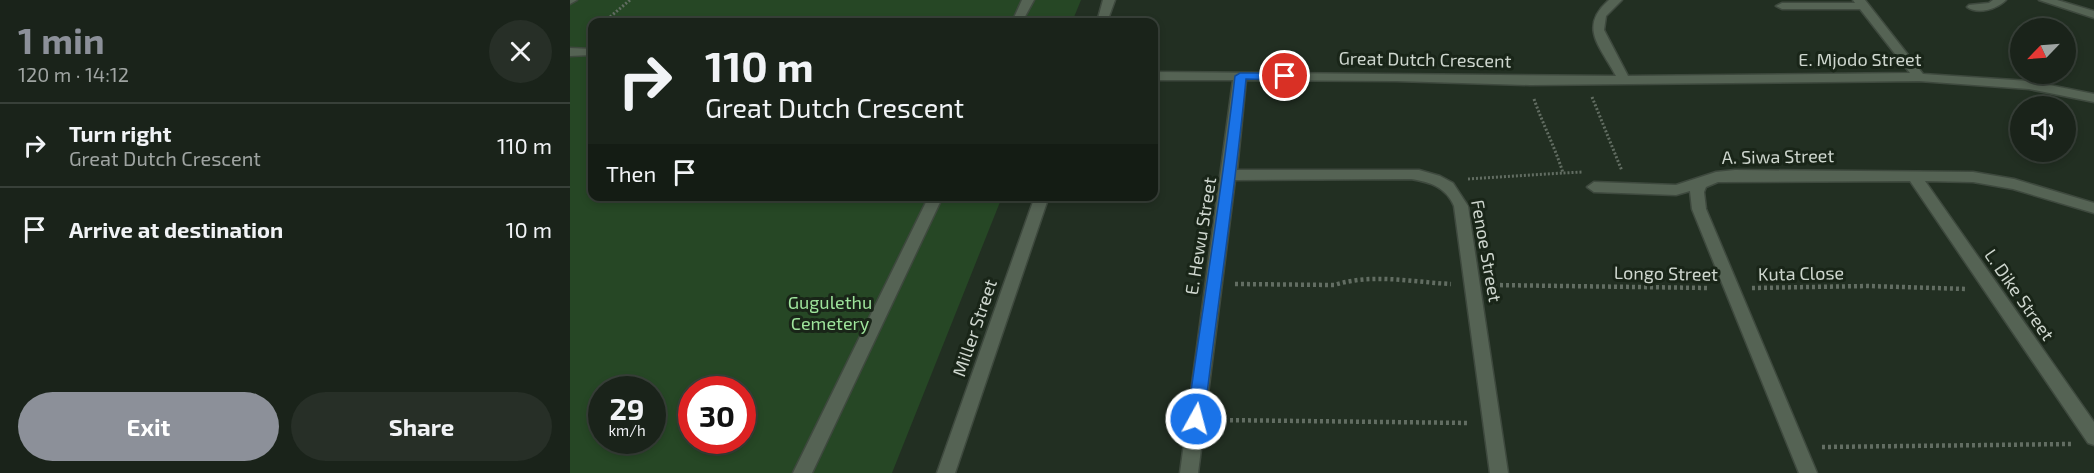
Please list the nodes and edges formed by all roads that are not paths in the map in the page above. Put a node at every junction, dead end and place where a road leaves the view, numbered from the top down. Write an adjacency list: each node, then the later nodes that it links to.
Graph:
1 (1028, 0): 10 (street)
2 (1109, 0): 11 (street)
3 (1616, 0): 17 (street)
4 (2000, 0): 8 (street)
5 (2045, 0): 9 (street)
6 (1862, 3): 7 (street); 16 (street)
7 (1782, 6)
8 (1973, 7)
9 (2094, 15)
10 (1019, 18)
11 (1103, 18)
12 (570, 52): 13 (street)
13 (588, 52)
14 (1158, 75): 15 (street, Great Dutch Crescent)
15 (1240, 76): 17 (street, Great Dutch Crescent); 19 (street, E. Hewu Street)
16 (1919, 77): 17 (street, E. Mjodo Street); 18 (street, E. Mjodo Street)
17 (1623, 79)
18 (2094, 98)
19 (1230, 175): 29 (street, E. Hewu Street); 30 (street, Fenoe Street)
20 (1913, 176): 21 (street, A. Siwa Street); 25 (street, A. Siwa Street); 26 (street, L. Dike Street)
21 (1700, 183): 22 (street); 31 (street, A. Siwa Street)
22 (1594, 186)
23 (934, 201): 27 (street)
24 (1040, 201): 28 (street, Miller Street)
25 (2094, 208)
26 (2088, 441)
27 (802, 473)
28 (946, 473)
29 (1189, 473)
30 (1499, 473)
31 (1808, 473)

